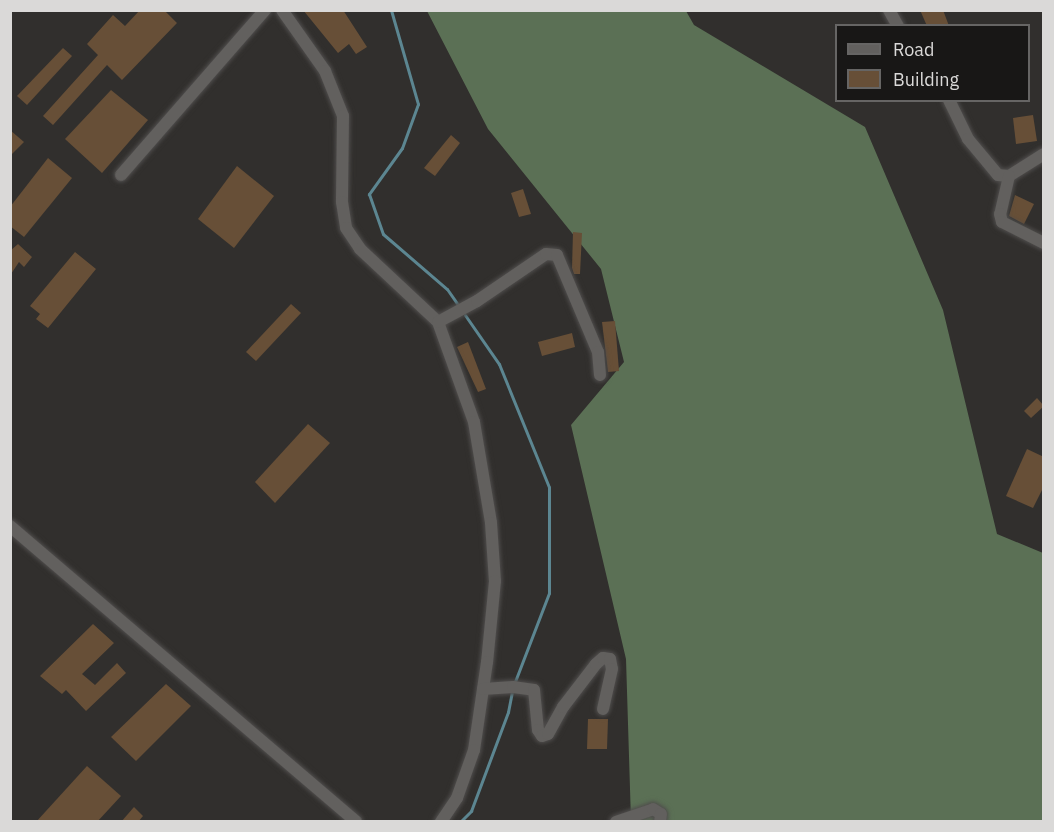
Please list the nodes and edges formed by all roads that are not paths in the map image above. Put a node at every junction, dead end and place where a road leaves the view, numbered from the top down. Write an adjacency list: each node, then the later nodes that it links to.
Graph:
1 (265, 10): 7 (street)
2 (282, 10): 10 (street)
3 (889, 10): 4 (street)
4 (897, 24)
5 (950, 102): 8 (street)
6 (1044, 154): 8 (street)
7 (121, 175)
8 (1009, 176): 9 (street)
9 (1044, 243)
10 (438, 322): 11 (street); 13 (street)
11 (600, 375)
12 (10, 526): 15 (street)
13 (483, 689): 14 (street); 16 (street)
14 (603, 709)
15 (356, 822)
16 (441, 822)
17 (616, 822): 18 (street)
18 (660, 822)

